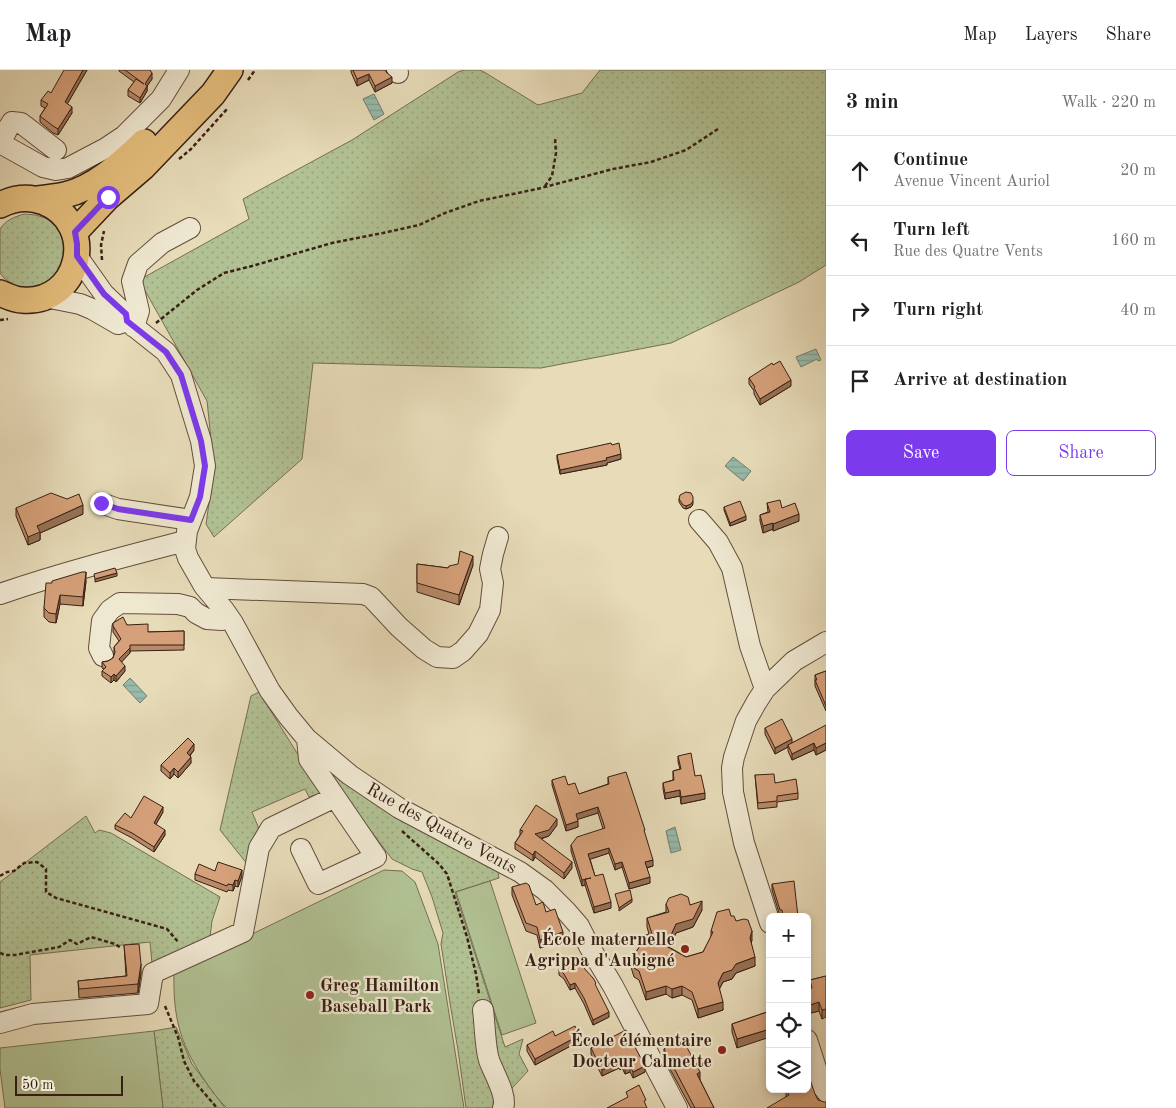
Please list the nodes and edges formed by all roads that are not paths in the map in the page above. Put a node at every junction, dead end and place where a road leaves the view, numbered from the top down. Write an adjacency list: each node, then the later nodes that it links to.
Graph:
1 (179, 70): 4 (street)
2 (237, 75): 3 (main road)
3 (217, 90): 6 (main road); 9 (main road)
4 (0, 143): 5 (street)
5 (56, 150)
6 (38, 199): 7 (main road); 9 (main road)
7 (3, 200)
8 (190, 228): 13 (street)
9 (75, 232): 10 (main road)
10 (77, 256): 12 (main road); 13 (street)
11 (0, 293): 12 (main road)
12 (45, 297): 13 (street)
13 (135, 328): 15 (street)
14 (101, 503): 15 (street)
15 (191, 520): 18 (street)
16 (699, 520): 24 (street)
17 (498, 537): 19 (street)
18 (185, 541): 19 (street, Rue des Quatre Vents); 20 (street)
19 (206, 588): 21 (street, Rue des Quatre Vents)
20 (0, 594)
21 (229, 617): 23 (street); 25 (street, Rue des Quatre Vents)
22 (826, 642): 24 (street)
23 (103, 656)
24 (765, 689): 28 (street)
25 (307, 739): 26 (street); 34 (street, Rue des Quatre Vents)
26 (335, 797): 27 (street); 30 (street)
27 (301, 849)
28 (767, 913)
29 (483, 1010): 33 (street)
30 (0, 1023)
31 (810, 1048): 32 (street)
32 (826, 1099)
33 (503, 1108)
34 (677, 1108)

